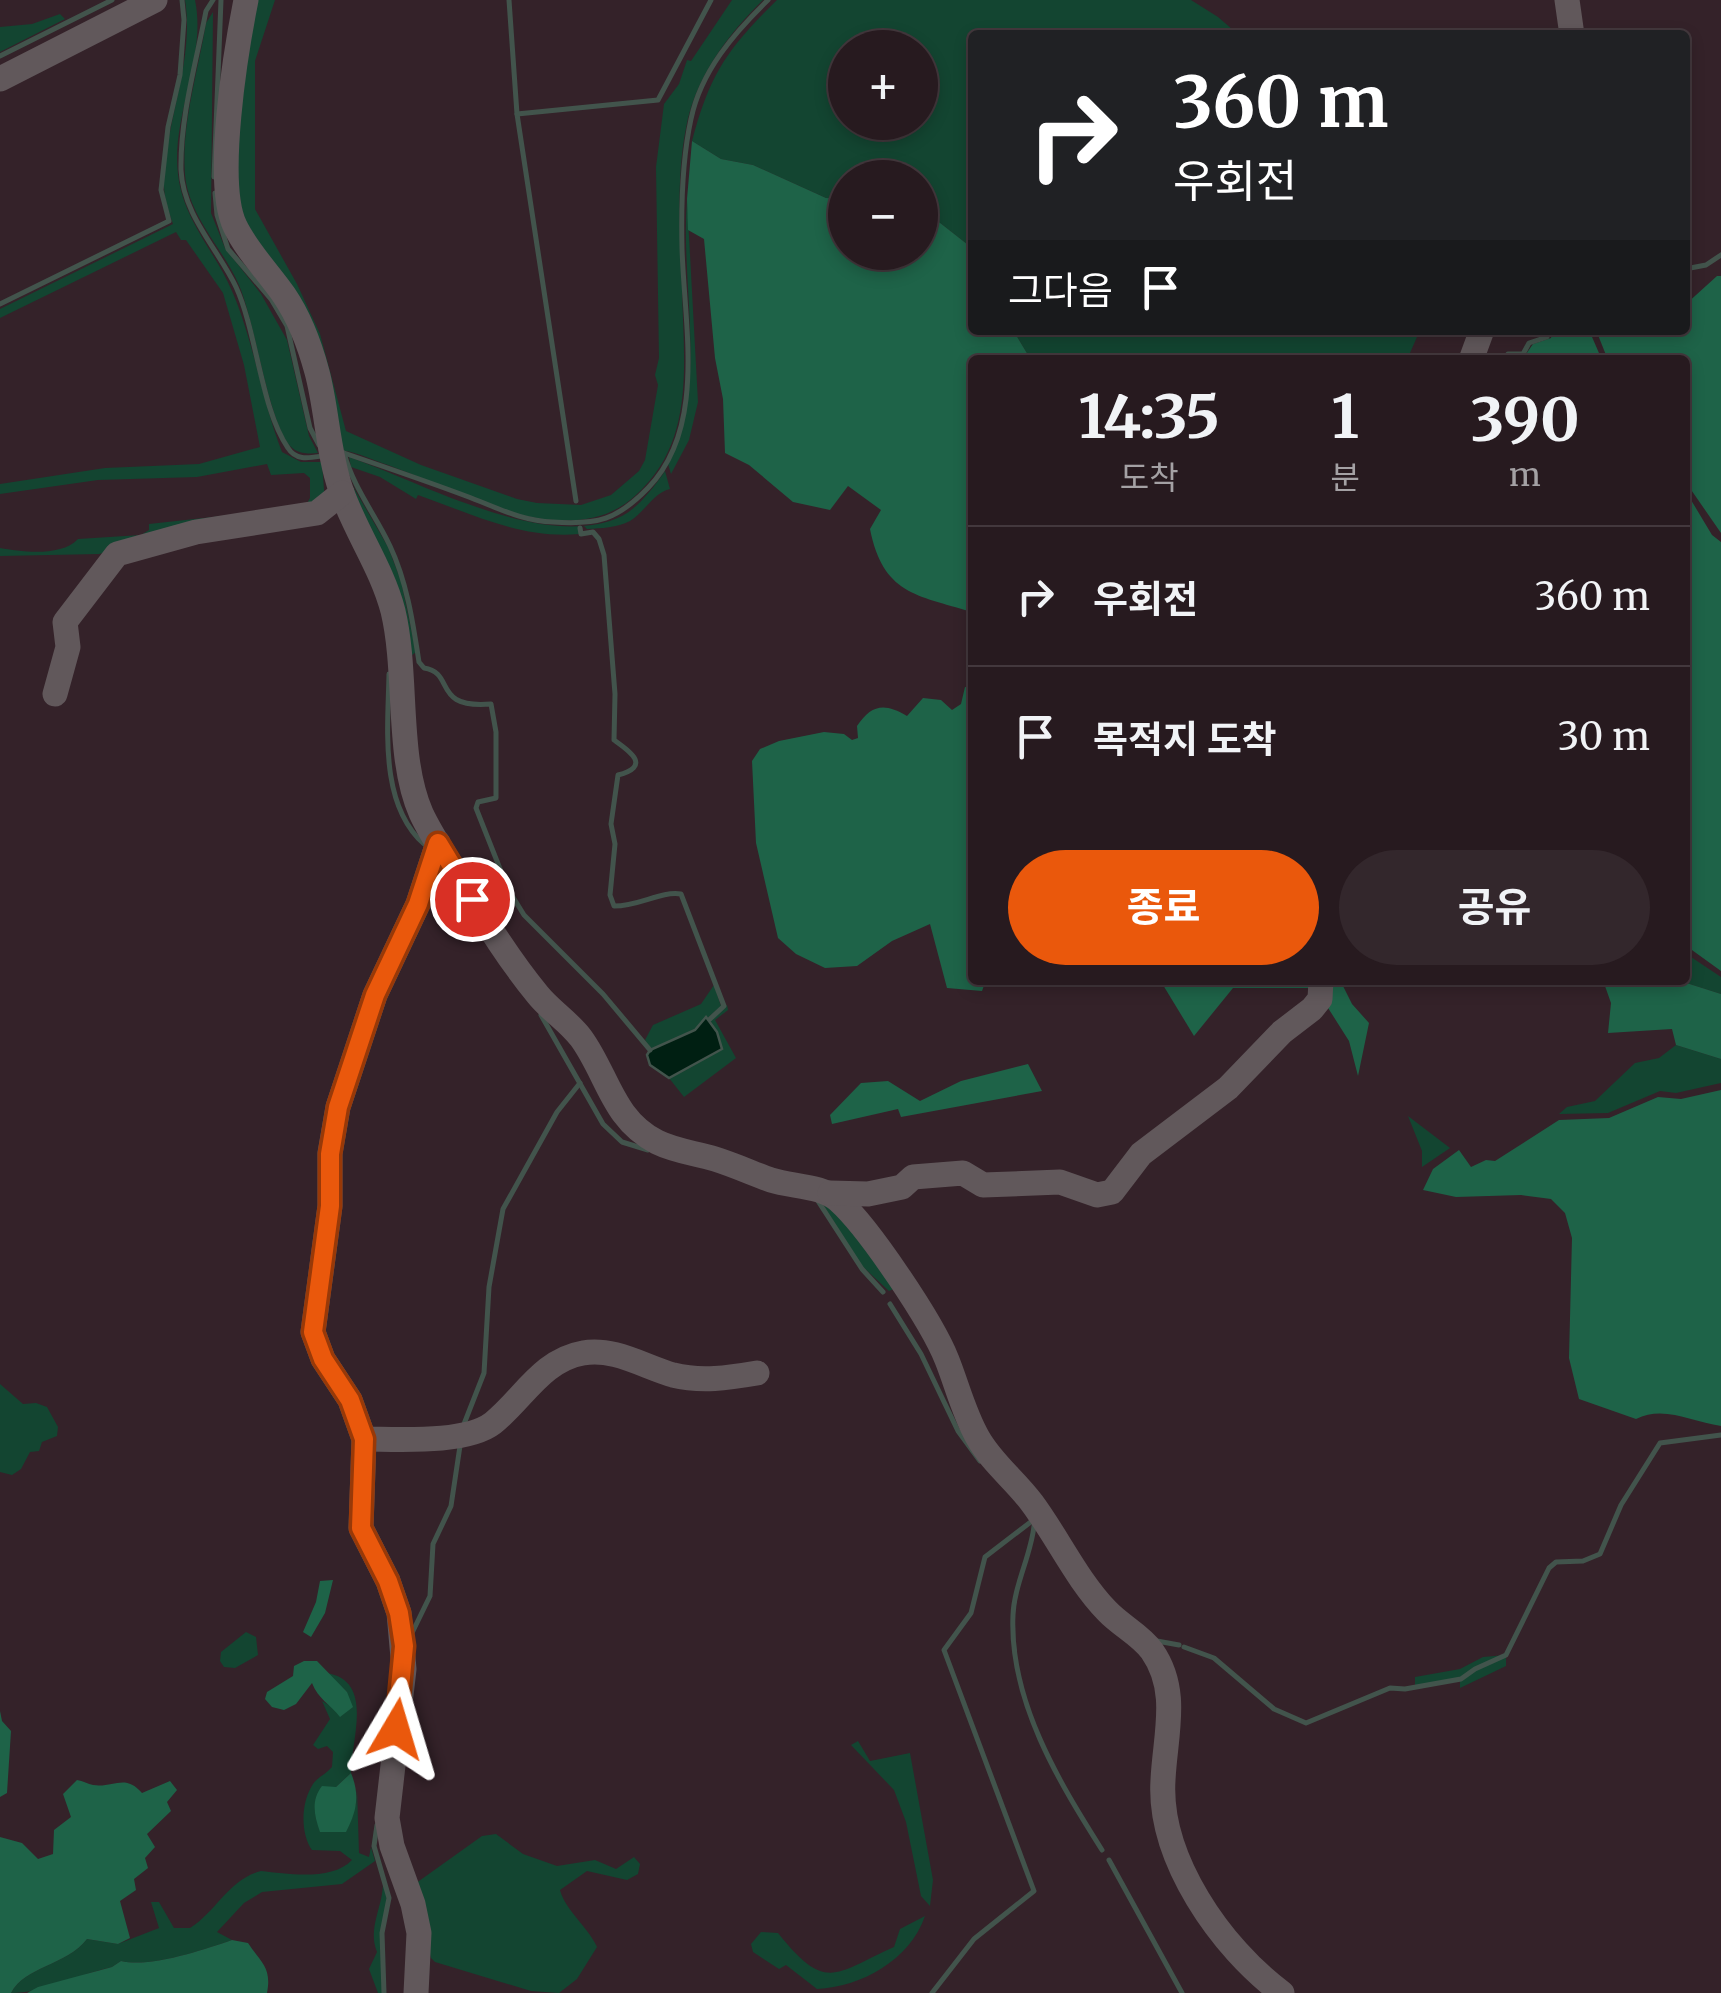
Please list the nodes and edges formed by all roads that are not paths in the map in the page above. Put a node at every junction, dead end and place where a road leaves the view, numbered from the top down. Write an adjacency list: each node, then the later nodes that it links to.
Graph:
1 (155, 0): 5 (street)
2 (246, 0): 6 (street)
3 (1567, 0): 4 (street)
4 (1571, 30)
5 (0, 80)
6 (342, 493): 7 (street); 8 (street)
7 (55, 694)
8 (438, 843): 10 (street); 12 (street)
9 (1321, 985): 10 (street)
10 (830, 1193): 13 (street)
11 (757, 1373): 12 (street)
12 (364, 1439): 14 (street)
13 (1270, 1988)
14 (416, 1993)

